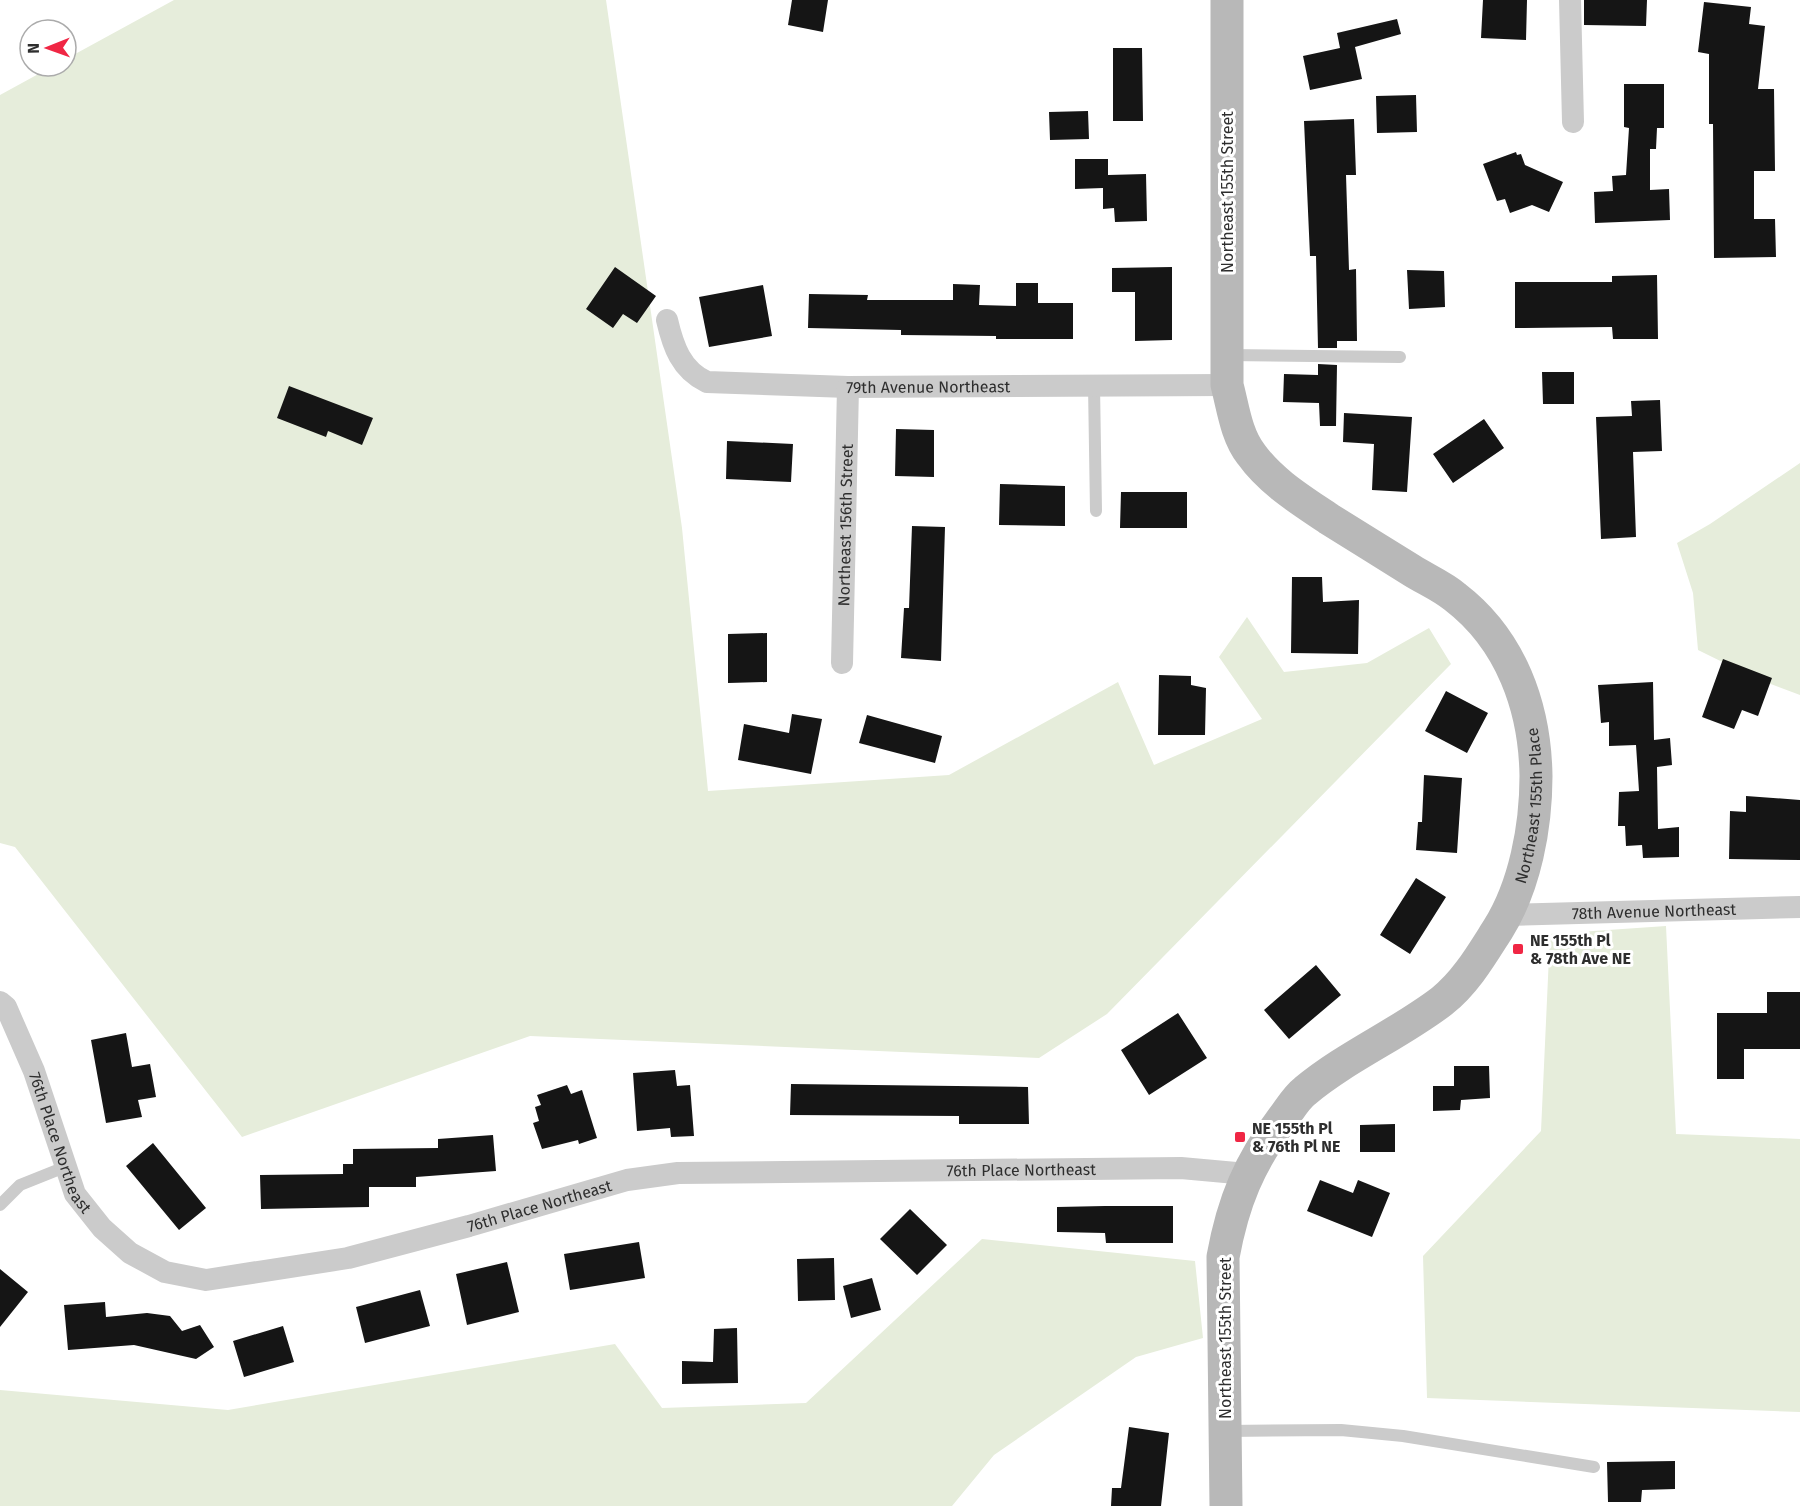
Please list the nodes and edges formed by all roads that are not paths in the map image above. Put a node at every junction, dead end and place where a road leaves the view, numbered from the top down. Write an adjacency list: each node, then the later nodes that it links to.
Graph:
1 (1227, 0): 6 (street, Northeast 155th Street)
2 (1570, 0): 3 (street)
3 (1573, 122)
4 (667, 320): 8 (street, 79th Avenue Northeast)
5 (1400, 357): 6 (lane)
6 (1227, 370): 7 (street, 79th Avenue Northeast); 12 (street, Northeast 155th Place)
7 (1094, 385): 8 (street, 79th Avenue Northeast); 9 (lane)
8 (848, 387): 10 (street, Northeast 156th Street)
9 (1096, 511)
10 (842, 663)
11 (1800, 907): 12 (street, 78th Avenue Northeast)
12 (1507, 915): 15 (street, Northeast 155th Place)
13 (0, 1002): 14 (street, 76th Place Northeast)
14 (65, 1167): 15 (street, 76th Place Northeast); 16 (lane)
15 (1247, 1174): 17 (street, Northeast 155th Street)
16 (0, 1205)
17 (1225, 1431): 18 (lane); 19 (street, Northeast 155th Street)
18 (1594, 1467)
19 (1226, 1506)

